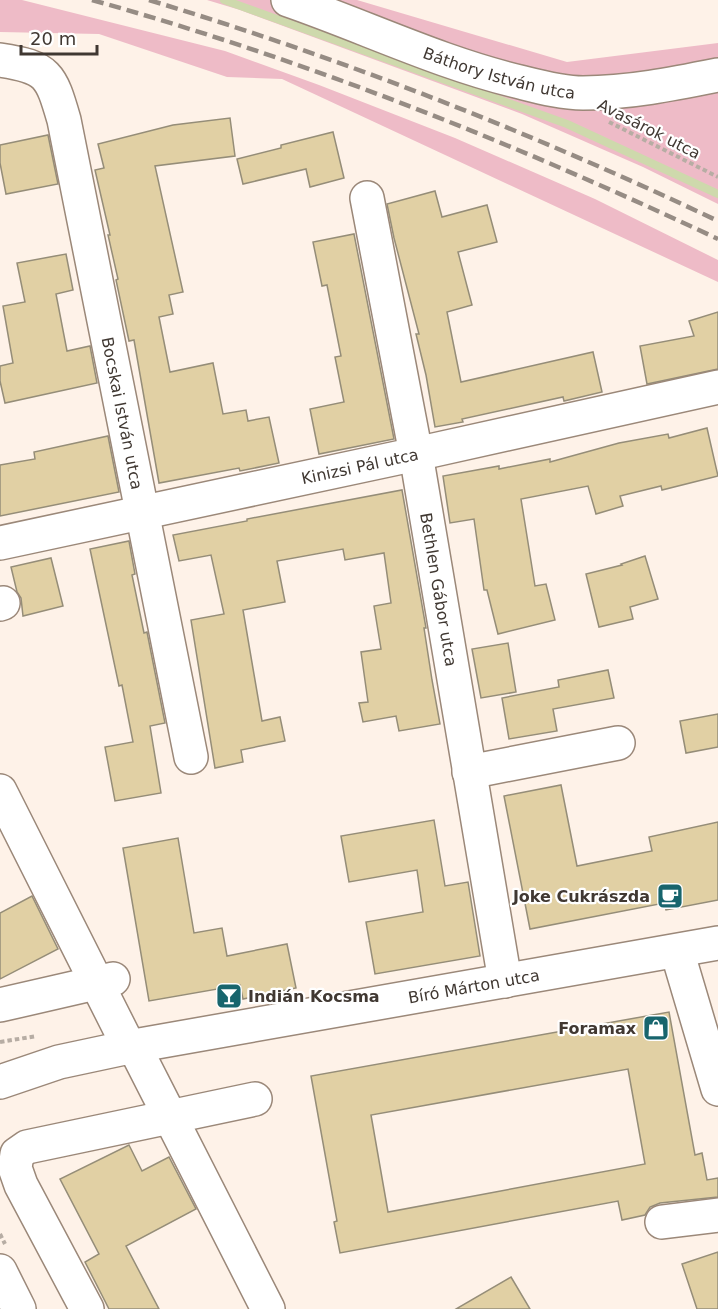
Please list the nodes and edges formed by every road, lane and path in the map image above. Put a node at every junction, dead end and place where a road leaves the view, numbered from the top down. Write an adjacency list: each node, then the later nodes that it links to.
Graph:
1 (288, 0): 4 (street, Báthory István utca)
2 (0, 60): 9 (street, Bocskai István utca)
3 (718, 75): 4 (street, Báthory István utca)
4 (581, 93): 5 (path, Avasárok utca)
5 (718, 177)
6 (367, 198): 8 (street, Bethlen Gábor utca)
7 (718, 387): 8 (street, Kinizsi Pál utca)
8 (416, 454): 9 (street, Kinizsi Pál utca); 13 (street, Bethlen Gábor utca)
9 (142, 512): 10 (street, Kinizsi Pál utca); 12 (street, Bocskai István utca)
10 (0, 543)
11 (618, 743): 13 (street)
12 (191, 757)
13 (469, 772): 18 (street, Bethlen Gábor utca)
14 (0, 791): 17 (street)
15 (718, 943): 16 (street, Bíró Márton utca)
16 (676, 951): 18 (street, Bíró Márton utca); 24 (street)
17 (105, 981): 19 (street); 20 (street)
18 (505, 981): 20 (street, Bíró Márton utca)
19 (0, 1005)
20 (131, 1046): 22 (street, Bíró Márton utca); 26 (street)
21 (0, 1061): 22 (street, Bíró Márton utca)
22 (59, 1062): 23 (street, Bíró Márton utca)
23 (0, 1083)
24 (718, 1089)
25 (255, 1099): 26 (street)
26 (169, 1117): 31 (street); 32 (street)
27 (718, 1215): 28 (street)
28 (662, 1222)
29 (0, 1271): 30 (street)
30 (20, 1309)
31 (87, 1309)
32 (267, 1309)

